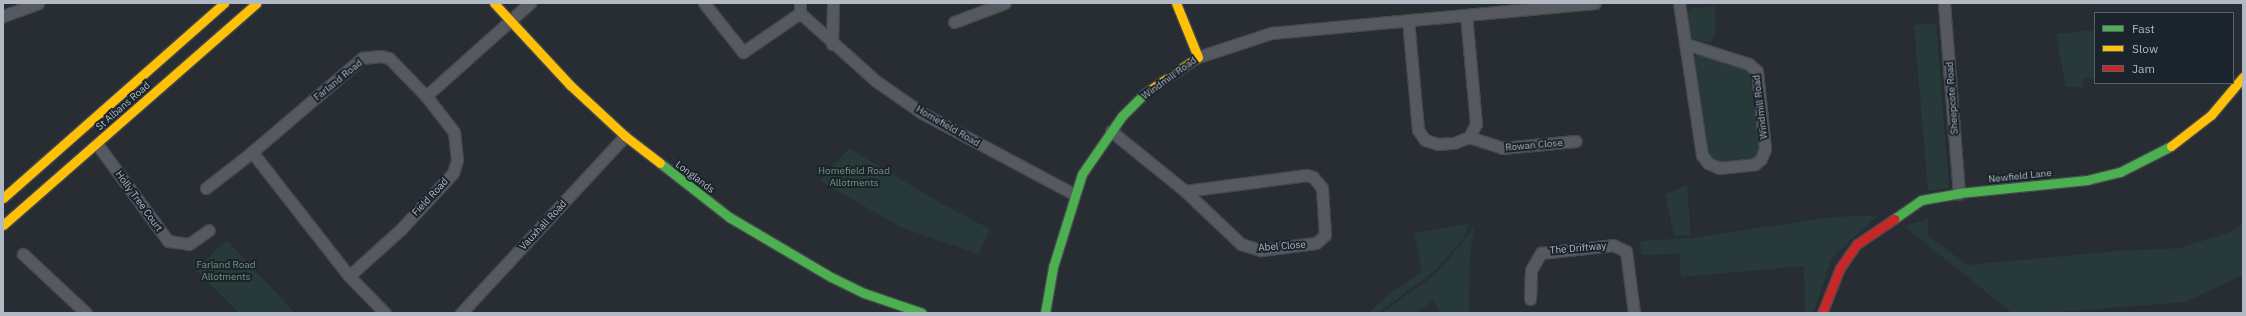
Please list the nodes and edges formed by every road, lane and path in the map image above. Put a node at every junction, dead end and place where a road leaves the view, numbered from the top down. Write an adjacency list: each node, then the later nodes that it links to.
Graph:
1 (38, 3): 15 (street)
2 (224, 3): 34 (street, St Albans Road)
3 (257, 3): 28 (street, St Albans Road)
4 (494, 3): 16 (street, Longlands)
5 (530, 3): 16 (street)
6 (704, 3): 13 (street)
7 (833, 3): 19 (street)
8 (1005, 3): 18 (street)
9 (1176, 3): 21 (street)
10 (1595, 3): 14 (street, Windmill Road)
11 (1679, 3): 20 (street, Windmill Road)
12 (1944, 3): 32 (street, Sheepcote Road)
13 (800, 8): 19 (street, Homefield Road)
14 (1466, 15): 17 (street, Windmill Road); 26 (street)
15 (3, 16)
16 (509, 20): 23 (street); 25 (street, Longlands)
17 (1408, 20): 21 (street, Windmill Road); 26 (street)
18 (954, 22)
19 (832, 44): 33 (street, Homefield Road)
20 (1686, 44): 20 (street, Windmill Road)
21 (1198, 57): 24 (street, Windmill Road)
22 (2243, 77): 32 (street, Newfield Lane)
23 (426, 96): 29 (street, Farland Road); 38 (street, Field Road)
24 (1110, 130): 31 (street, Abel Close); 33 (street, Windmill Road)
25 (625, 136): 42 (street, Vauxhall Road); 43 (street, Longlands)
26 (1469, 137): 27 (street, Rowan Close)
27 (1576, 140)
28 (97, 144): 35 (street, St Albans Road); 36 (street, Holly Tree Court)
29 (252, 152): 30 (street, Farland Road); 38 (street)
30 (206, 188)
31 (1185, 191): 31 (street, Abel Close)
32 (1959, 193): 46 (street, Newfield Lane)
33 (1074, 194): 44 (street, Windmill Road)
34 (3, 198)
35 (3, 225)
36 (209, 230)
37 (23, 254): 40 (street)
38 (349, 276): 41 (street)
39 (1530, 299): 45 (street, The Driftway)
40 (86, 313)
41 (385, 313)
42 (461, 313)
43 (922, 313)
44 (1045, 313)
45 (1634, 313)
46 (1822, 313)

